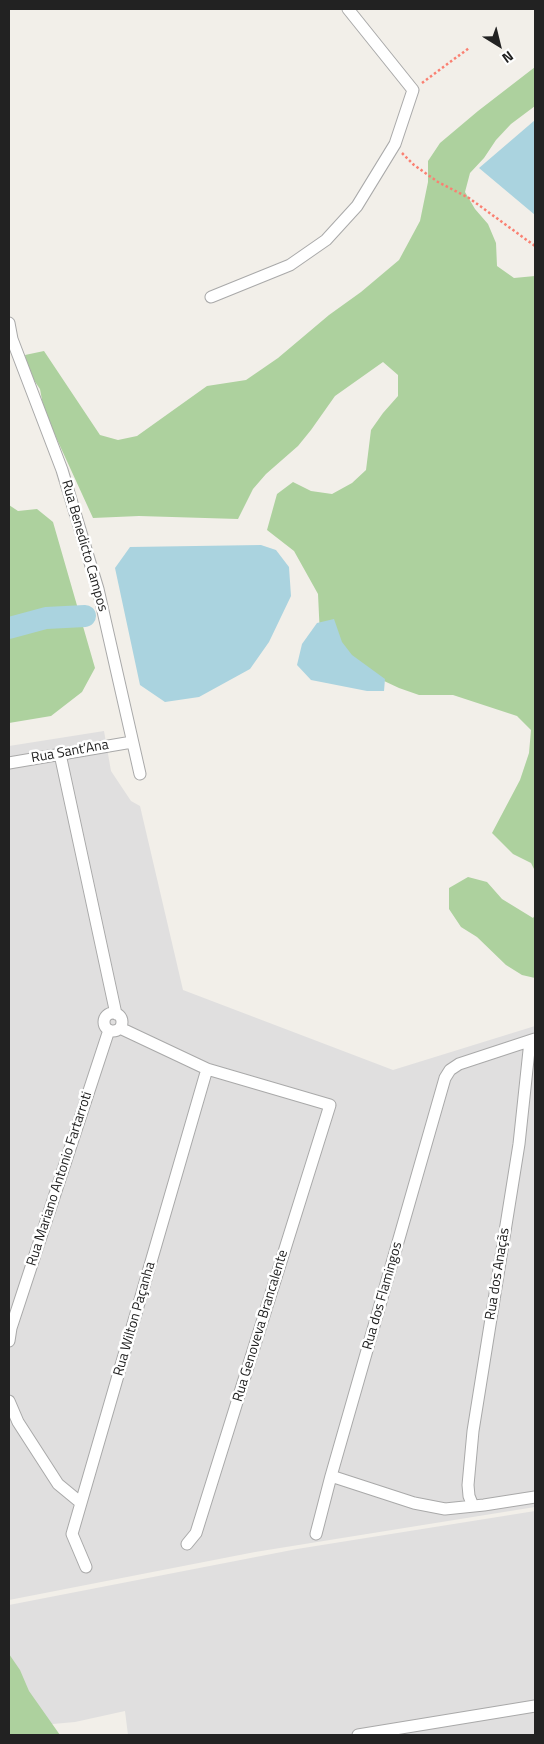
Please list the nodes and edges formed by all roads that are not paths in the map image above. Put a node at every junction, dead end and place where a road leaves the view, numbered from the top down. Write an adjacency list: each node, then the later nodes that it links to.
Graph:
1 (348, 9): 2 (street)
2 (211, 297)
3 (9, 324): 4 (street, Rua Benedicto Campos)
4 (132, 742): 5 (street, Rua Sant’Ana); 7 (street, Rua Benedicto Campos)
5 (60, 754): 6 (street, Rua Sant’Ana); 8 (street, Rua Mariano Antonio Fartarroti)
6 (9, 762)
7 (140, 774)
8 (114, 1029): 10 (street); 11 (street, Rua Mariano Antonio Fartarroti)
9 (532, 1040): 14 (street, Rua dos Flamingos); 17 (street, Rua dos Anaçãs)
10 (207, 1069): 16 (street, Rua Wilton Paçanha); 19 (street, Rua Genoveva Brancalente)
11 (10, 1328): 12 (street, Rua Mariano Antonio Fartarroti)
12 (9, 1341)
13 (9, 1402): 16 (street)
14 (331, 1476): 17 (street); 18 (street, Rua dos Flamingos)
15 (535, 1497): 17 (street)
16 (81, 1503): 20 (street, Rua Wilton Paçanha)
17 (473, 1506)
18 (316, 1534)
19 (187, 1544)
20 (86, 1567)
21 (535, 1706): 22 (street)
22 (358, 1735)

